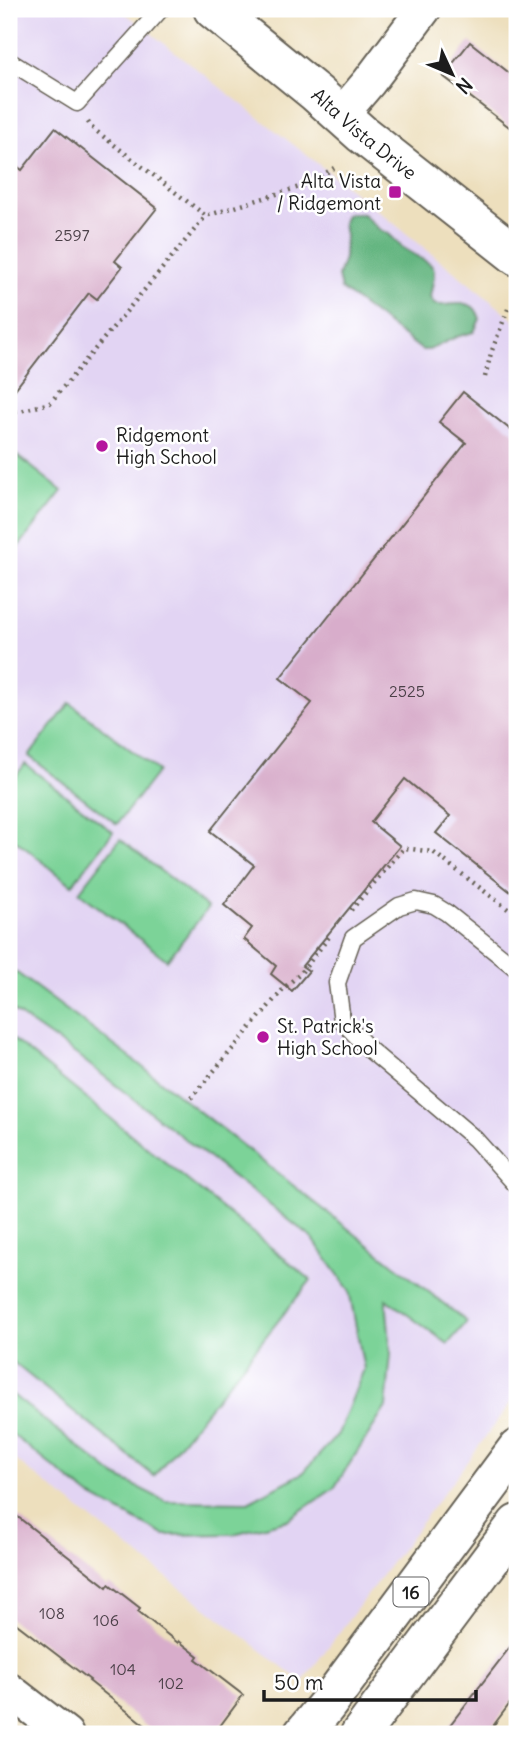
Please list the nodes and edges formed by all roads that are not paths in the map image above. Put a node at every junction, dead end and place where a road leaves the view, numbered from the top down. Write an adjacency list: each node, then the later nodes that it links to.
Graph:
1 (161, 9): 4 (lane)
2 (213, 9): 5 (main road, Alta Vista Drive)
3 (424, 9): 5 (street)
4 (9, 61)
5 (341, 115): 6 (main road, Alta Vista Drive)
6 (517, 256)
7 (517, 969): 8 (lane)
8 (517, 1186)
9 (517, 1449): 13 (main road, 16)
10 (517, 1524): 14 (main road, 16)
11 (12, 1697): 12 (street)
12 (66, 1734)
13 (303, 1734)
14 (360, 1734)

